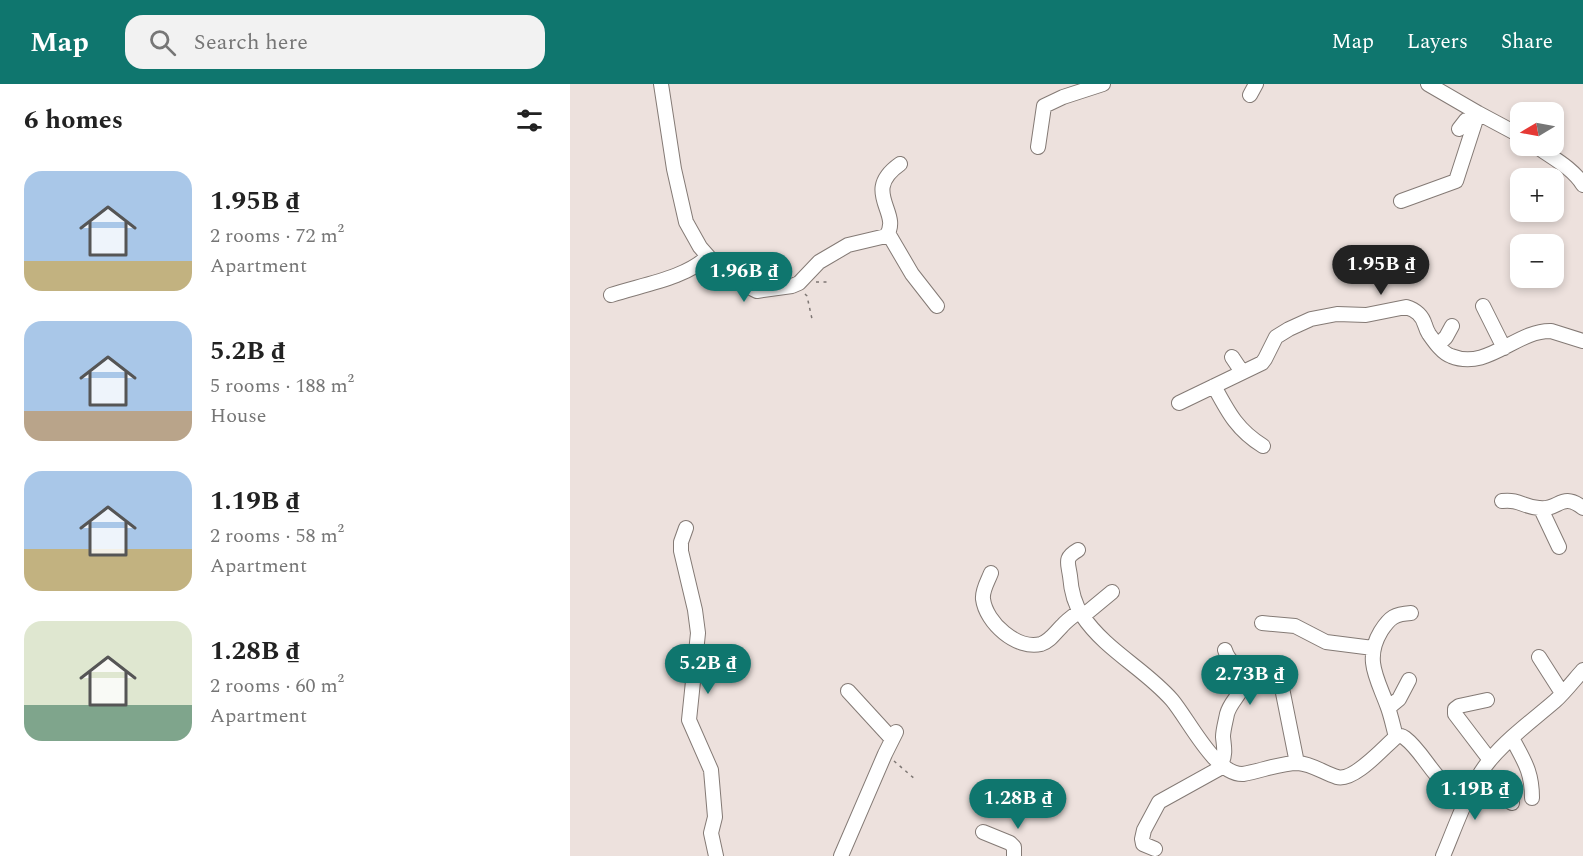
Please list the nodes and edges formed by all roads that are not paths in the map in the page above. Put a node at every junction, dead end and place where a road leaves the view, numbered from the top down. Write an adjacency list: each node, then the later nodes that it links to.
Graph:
1 (662, 84): 13 (street)
2 (1103, 84): 7 (street)
3 (1428, 84): 4 (street)
4 (1476, 117): 5 (street); 6 (street); 11 (street)
5 (1459, 129)
6 (1510, 131)
7 (1038, 147)
8 (1550, 156): 10 (street)
9 (900, 164): 12 (street)
10 (1583, 185)
11 (1401, 201)
12 (888, 233): 13 (street); 15 (street)
13 (708, 256): 14 (street)
14 (611, 295)
15 (938, 306)
16 (1483, 306): 20 (street)
17 (1452, 326): 19 (street)
18 (1583, 341): 20 (street)
19 (1438, 345): 20 (street); 22 (street)
20 (1504, 348)
21 (1232, 357): 22 (street)
22 (1242, 372): 23 (street)
23 (1214, 386): 24 (street); 25 (street)
24 (1179, 403)
25 (1263, 446)
26 (1502, 501): 28 (street)
27 (1583, 508): 28 (street)
28 (1541, 509): 30 (street)
29 (686, 528): 58 (street)
30 (1559, 547)
31 (1078, 550): 35 (street)
32 (991, 573): 35 (street)
33 (1112, 592): 35 (street)
34 (1411, 613): 37 (street)
35 (1082, 614): 51 (street)
36 (1262, 623): 37 (street)
37 (1373, 648): 46 (street)
38 (1225, 650): 51 (street)
39 (1539, 657): 44 (street)
40 (1583, 670): 44 (street)
41 (1409, 680): 46 (street)
42 (1281, 683): 50 (street)
43 (848, 691): 59 (street)
44 (1562, 693): 48 (street)
45 (1487, 700): 49 (street)
46 (1388, 708): 47 (street)
47 (1396, 736): 50 (street); 53 (street)
48 (1512, 738): 49 (street); 54 (street)
49 (1490, 760): 52 (street)
50 (1297, 763): 51 (street)
51 (1223, 765): 57 (street)
52 (1477, 780): 53 (street); 55 (street)
53 (1469, 796): 61 (street)
54 (1532, 798)
55 (1512, 803)
56 (983, 832): 60 (street)
57 (1155, 849)
58 (716, 856)
59 (841, 856)
60 (1014, 856)
61 (1443, 856)

